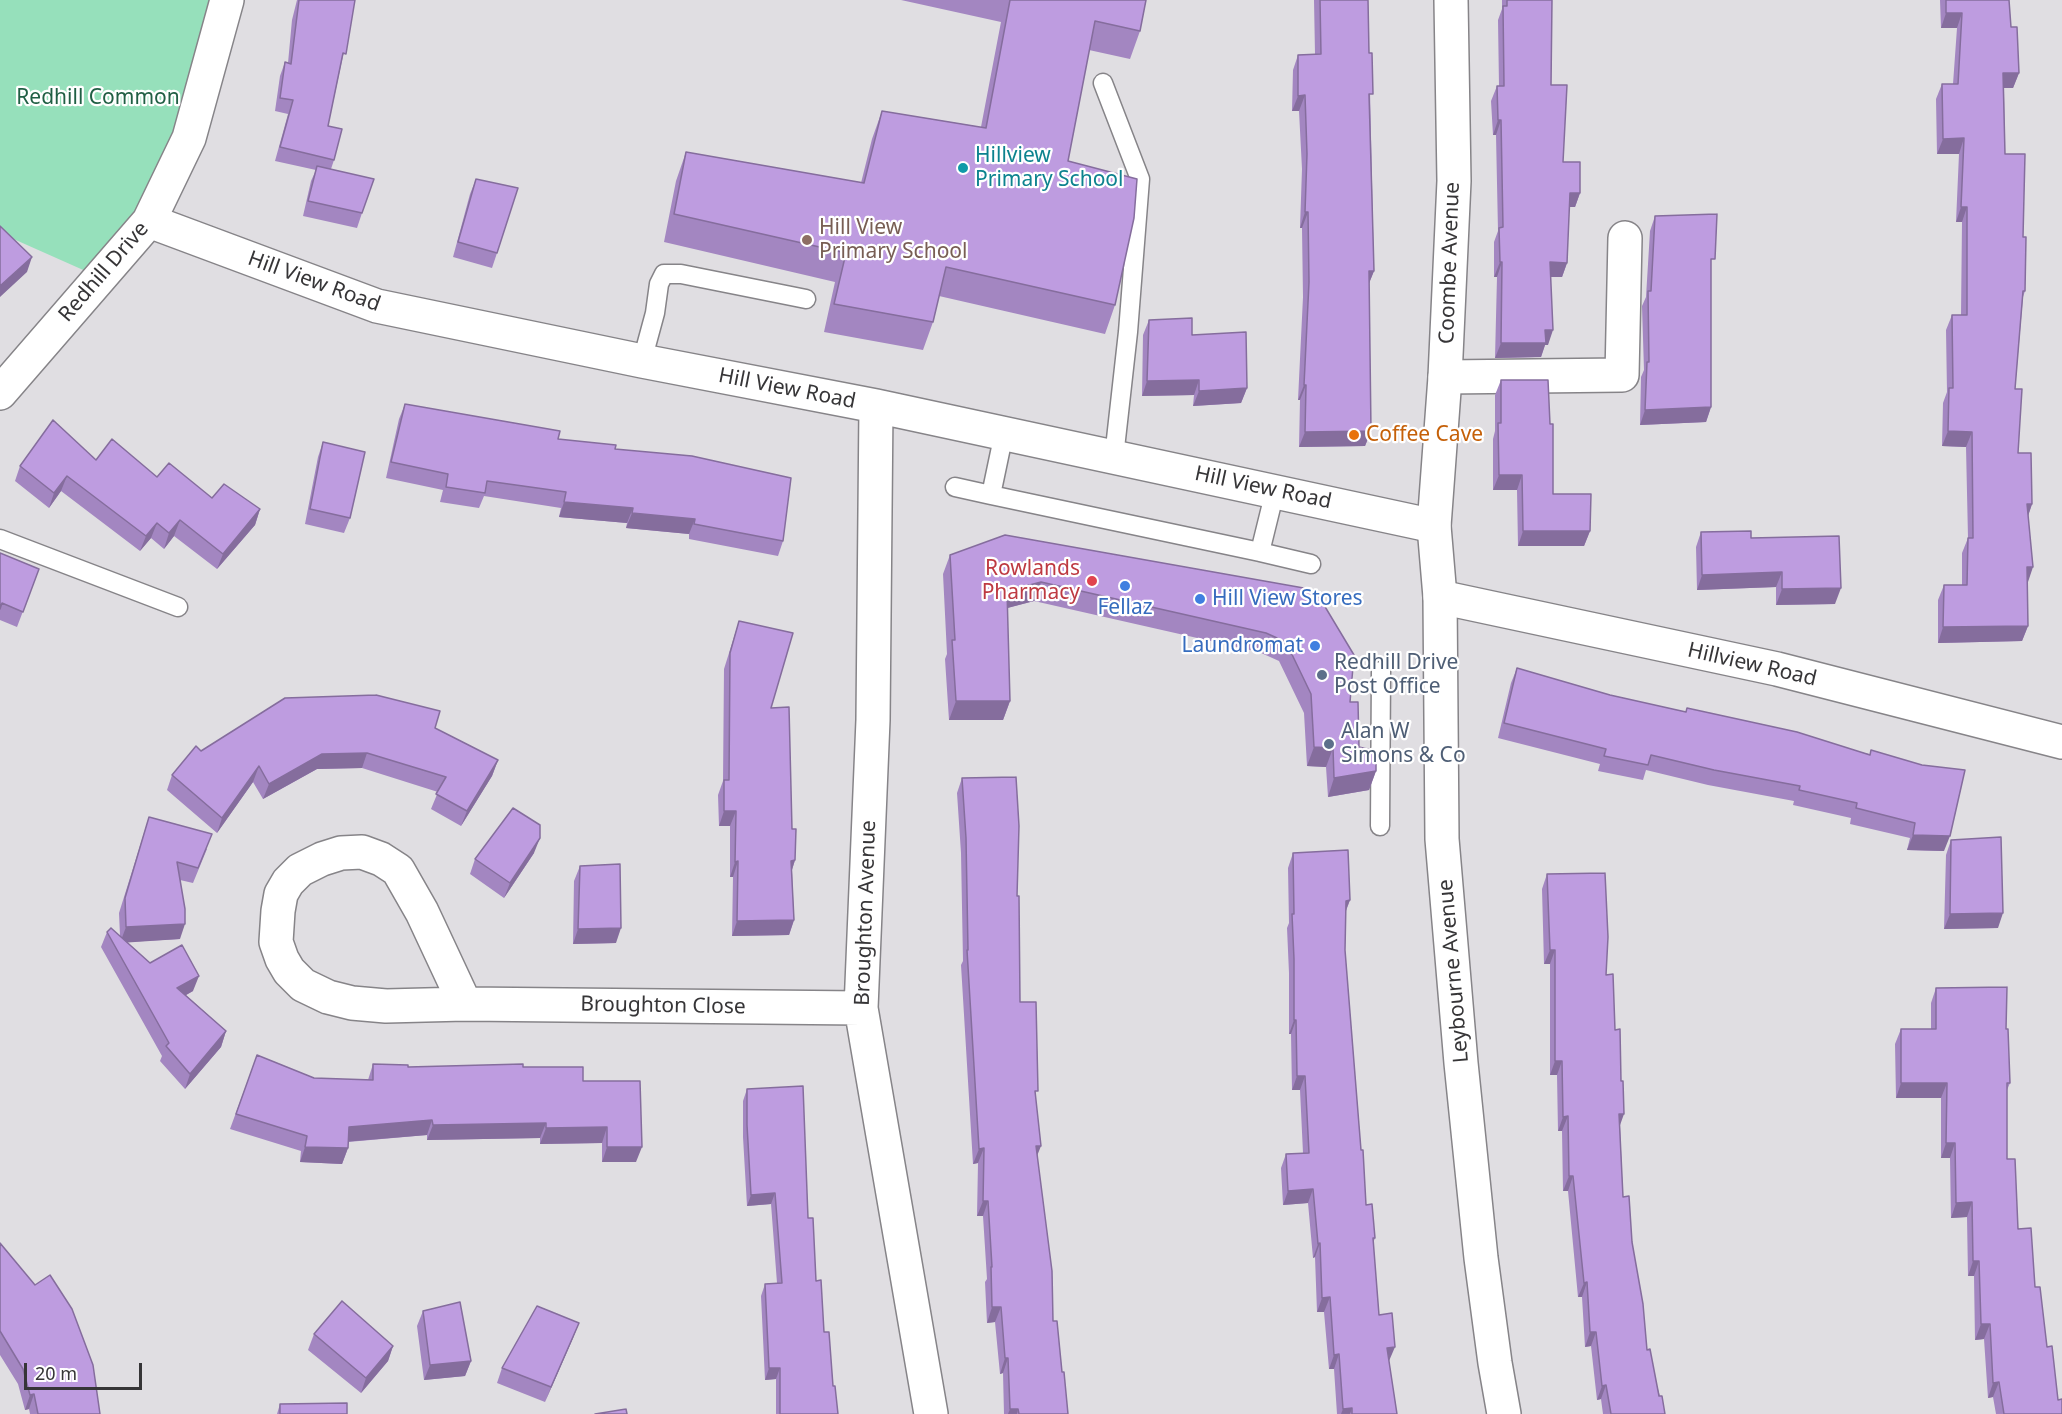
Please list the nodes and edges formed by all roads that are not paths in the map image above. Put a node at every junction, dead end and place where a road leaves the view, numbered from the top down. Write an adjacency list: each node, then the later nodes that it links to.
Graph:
1 (227, 0): 4 (street, Redhill Drive)
2 (1451, 0): 9 (street, Coombe Avenue)
3 (1103, 83): 12 (lane)
4 (149, 221): 7 (street, Hill View Road); 8 (street, Redhill Drive)
5 (1625, 238): 9 (street)
6 (806, 299): 7 (lane)
7 (642, 361): 10 (street, Hill View Road)
8 (6, 375)
9 (1445, 377): 16 (street, Coombe Avenue)
10 (876, 406): 11 (street, Hill View Road); 26 (street, Broughton Avenue)
11 (1004, 433): 12 (street, Hill View Road); 15 (lane)
12 (1114, 457): 14 (street, Hill View Road)
13 (955, 487): 15 (lane)
14 (1275, 491): 16 (street, Hill View Road); 18 (lane)
15 (991, 495): 18 (lane)
16 (1434, 526): 20 (street, Leybourne Avenue)
17 (0, 539): 21 (lane)
18 (1260, 552): 19 (lane)
19 (1311, 564)
20 (1440, 597): 23 (street, Hillview Road); 28 (street, Leybourne Avenue)
21 (178, 607)
22 (1381, 671): 24 (lane)
23 (2062, 742)
24 (1380, 826)
25 (465, 1004): 25 (street, Broughton Close); 26 (street, Broughton Close)
26 (861, 1008): 27 (street, Broughton Avenue)
27 (931, 1414)
28 (1504, 1414)

